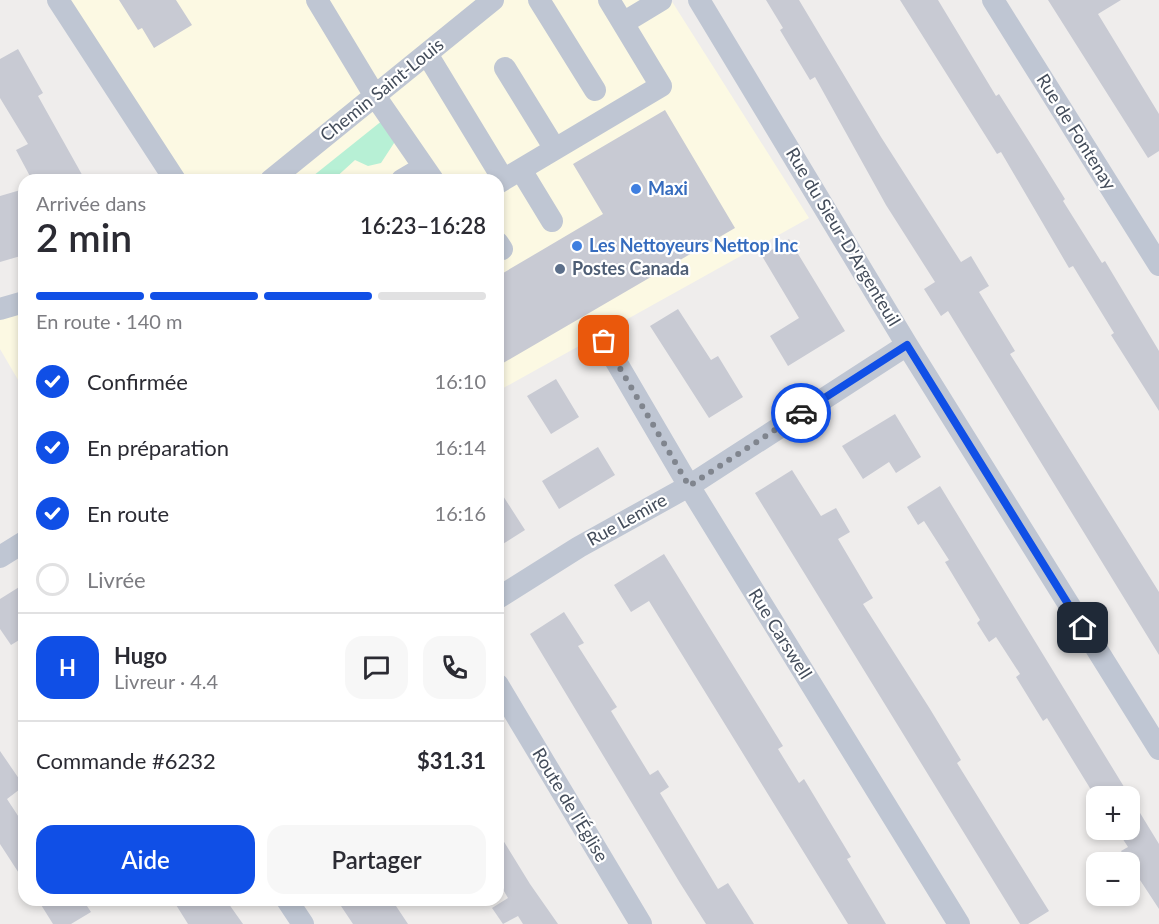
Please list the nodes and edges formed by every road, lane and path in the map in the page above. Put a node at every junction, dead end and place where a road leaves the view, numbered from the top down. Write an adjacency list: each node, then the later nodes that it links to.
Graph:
1 (58, 0): 16 (street)
2 (317, 0): 13 (street)
3 (493, 0): 10 (street, Chemin Saint-Louis)
4 (609, 0): 9 (street)
5 (661, 0): 9 (street)
6 (699, 0): 24 (street, Rue du Sieur-D'Argenteuil)
7 (993, 0): 20 (street, Rue de Fontenay)
8 (547, 3): 12 (street)
9 (623, 23): 14 (street)
10 (427, 54): 13 (street, Chemin Saint-Louis); 18 (street)
11 (505, 68): 14 (street)
12 (594, 90)
13 (375, 96): 15 (street); 17 (street, Chemin Saint-Louis)
14 (555, 149): 18 (street)
15 (428, 173)
16 (171, 174)
17 (278, 174)
18 (507, 177): 19 (street)
19 (552, 220)
20 (1159, 265)
21 (18, 304): 22 (street)
22 (0, 309)
23 (604, 341): 25 (street, Rue Carswell)
24 (907, 345): 25 (street, Rue Lemire); 30 (street, Rue du Sieur-D'Argenteuil)
25 (689, 486): 28 (street, Rue Lemire); 34 (street, Rue Carswell)
26 (18, 546): 27 (street)
27 (0, 557)
28 (504, 594)
29 (504, 696): 33 (street, Route de l'Église)
30 (1159, 749)
31 (291, 906): 32 (street)
32 (303, 924)
33 (641, 924)
34 (959, 924)

